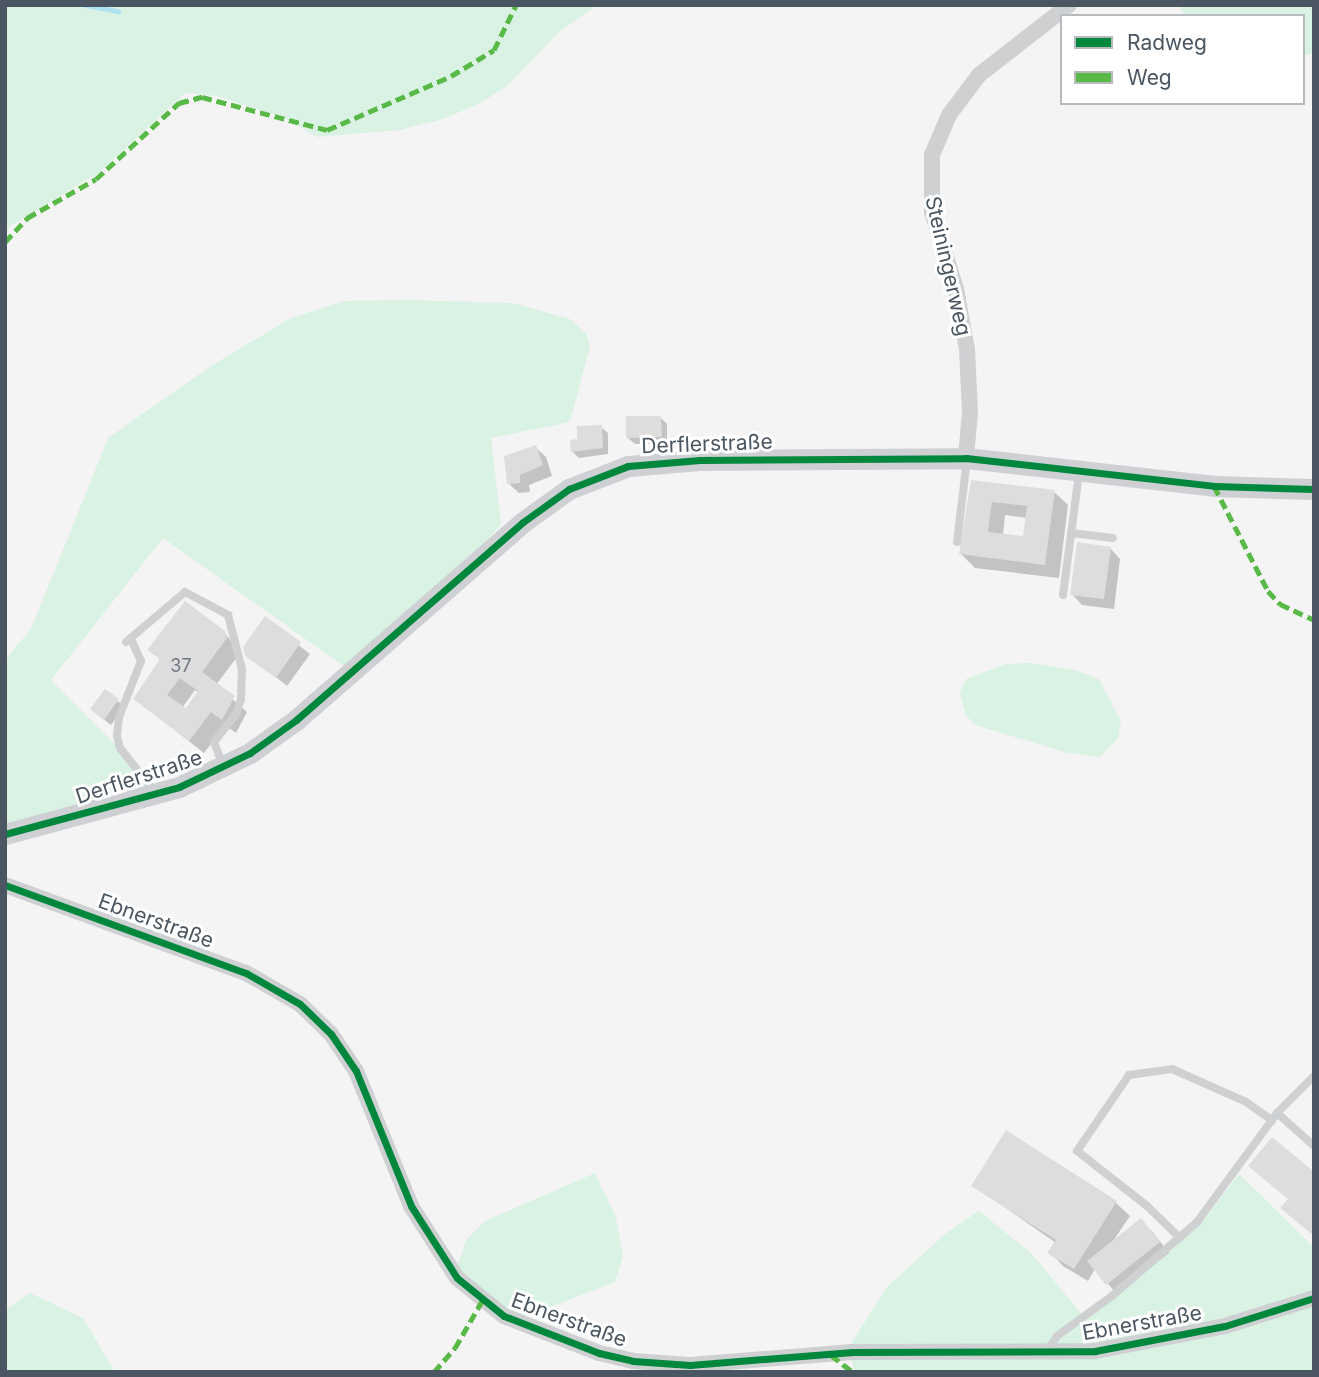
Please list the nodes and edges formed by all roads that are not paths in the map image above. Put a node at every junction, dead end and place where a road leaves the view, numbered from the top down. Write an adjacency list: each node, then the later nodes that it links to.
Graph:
1 (1069, 5): 2 (street, Steiningerweg)
2 (966, 458): 3 (street, Derflerstraße); 7 (lane); 9 (street, Derflerstraße)
3 (1080, 470): 4 (street, Derflerstraße); 5 (lane)
4 (1314, 489)
5 (1071, 533): 6 (lane); 8 (lane)
6 (1113, 538)
7 (957, 542)
8 (1063, 595)
9 (224, 767): 10 (street, Derflerstraße); 10 (lane)
10 (156, 794): 11 (street, Derflerstraße)
11 (5, 835)
12 (5, 885): 18 (street, Ebnerstraße)
13 (1314, 1076): 14 (lane)
14 (1275, 1117): 15 (lane); 16 (lane); 16 (lane)
15 (1314, 1146)
16 (1180, 1238): 18 (lane)
17 (1314, 1298): 18 (street, Ebnerstraße)
18 (1046, 1352)

